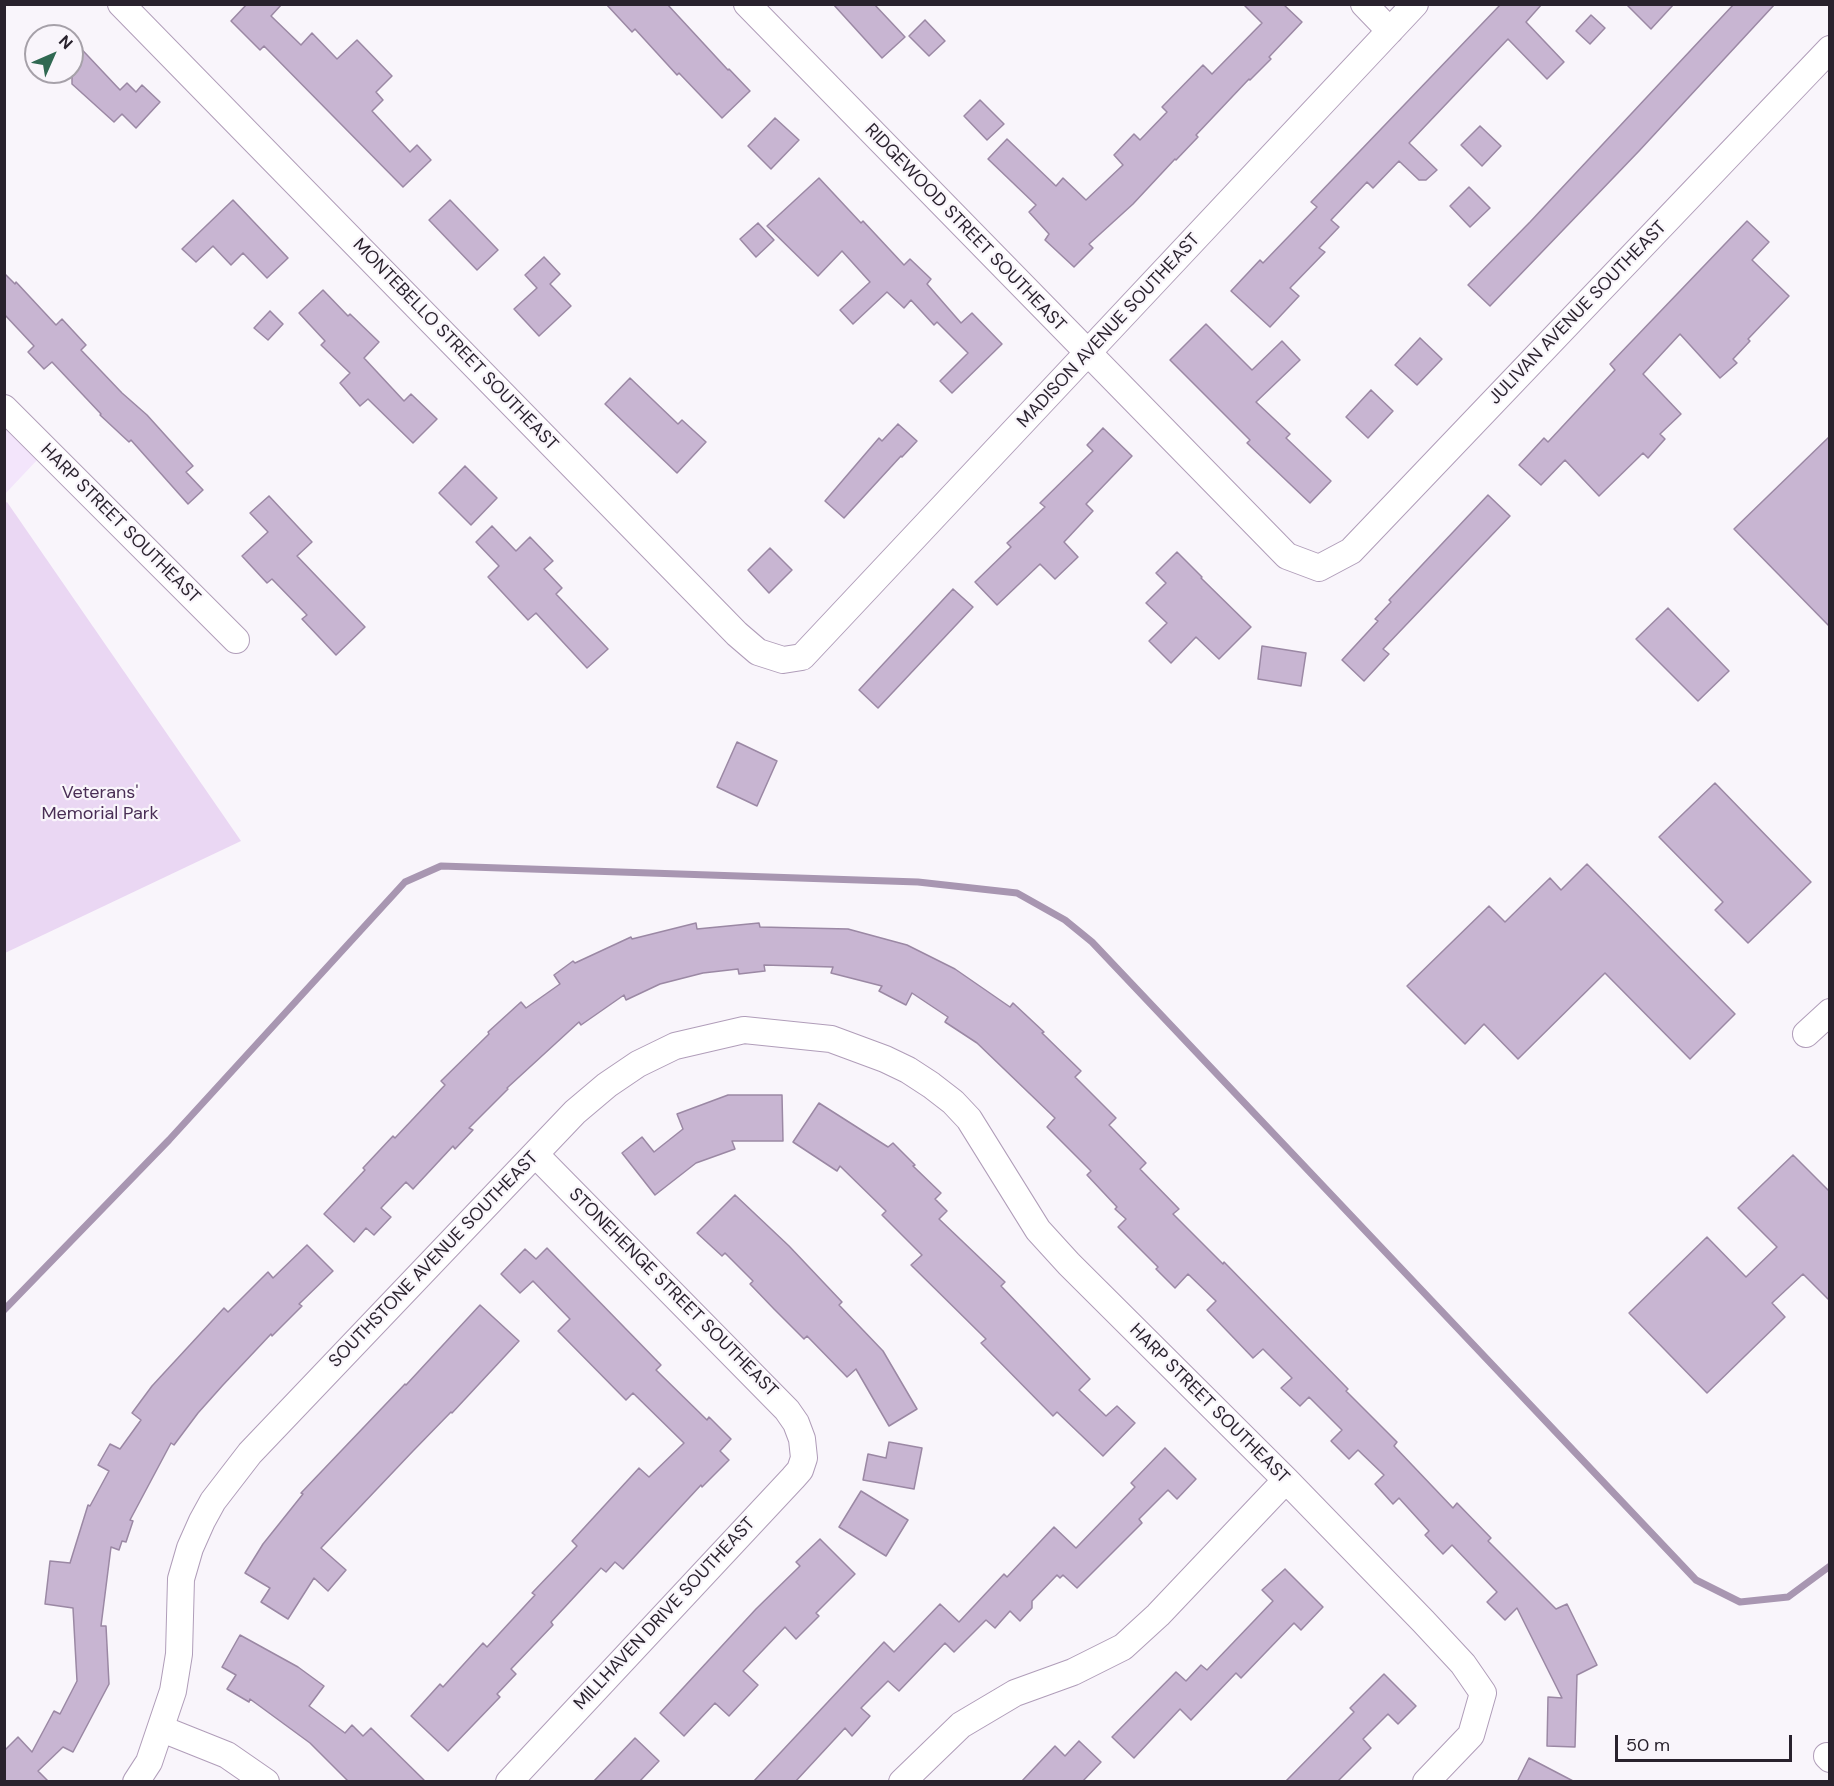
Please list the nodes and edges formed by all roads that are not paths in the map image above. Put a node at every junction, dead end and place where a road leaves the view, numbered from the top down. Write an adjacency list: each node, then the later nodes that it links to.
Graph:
1 (122, 4): 11 (street, MONTEBELLO STREET SOUTHEAST)
2 (747, 4): 7 (street, RIDGEWOOD STREET SOUTHEAST)
3 (1364, 4): 5 (street)
4 (1415, 4): 5 (street, MADISON AVENUE SOUTHEAST)
5 (1390, 31): 7 (street, MADISON AVENUE SOUTHEAST)
6 (1830, 49): 9 (street, JULIVAN AVENUE SOUTHEAST)
7 (1088, 354): 9 (street, RIDGEWOOD STREET SOUTHEAST); 11 (street, MADISON AVENUE SOUTHEAST)
8 (4, 408): 10 (street, HARP STREET SOUTHEAST)
9 (1319, 568)
10 (236, 640)
11 (802, 657)
12 (1830, 1011): 13 (street)
13 (1806, 1034)
14 (953, 1102): 15 (street, SOUTHSTONE AVENUE SOUTHEAST); 17 (street, HARP STREET SOUTHEAST)
15 (535, 1154): 16 (street, STONEHENGE STREET SOUTHEAST); 18 (street, SOUTHSTONE AVENUE SOUTHEAST)
16 (802, 1439): 21 (street, MILLHAVEN DRIVE SOUTHEAST)
17 (1286, 1480): 22 (street); 23 (street, HARP STREET SOUTHEAST)
18 (162, 1729): 19 (street, SOUTHSTONE AVENUE SOUTHEAST); 20 (street)
19 (136, 1782)
20 (266, 1782)
21 (509, 1782)
22 (902, 1782)
23 (1426, 1782)

